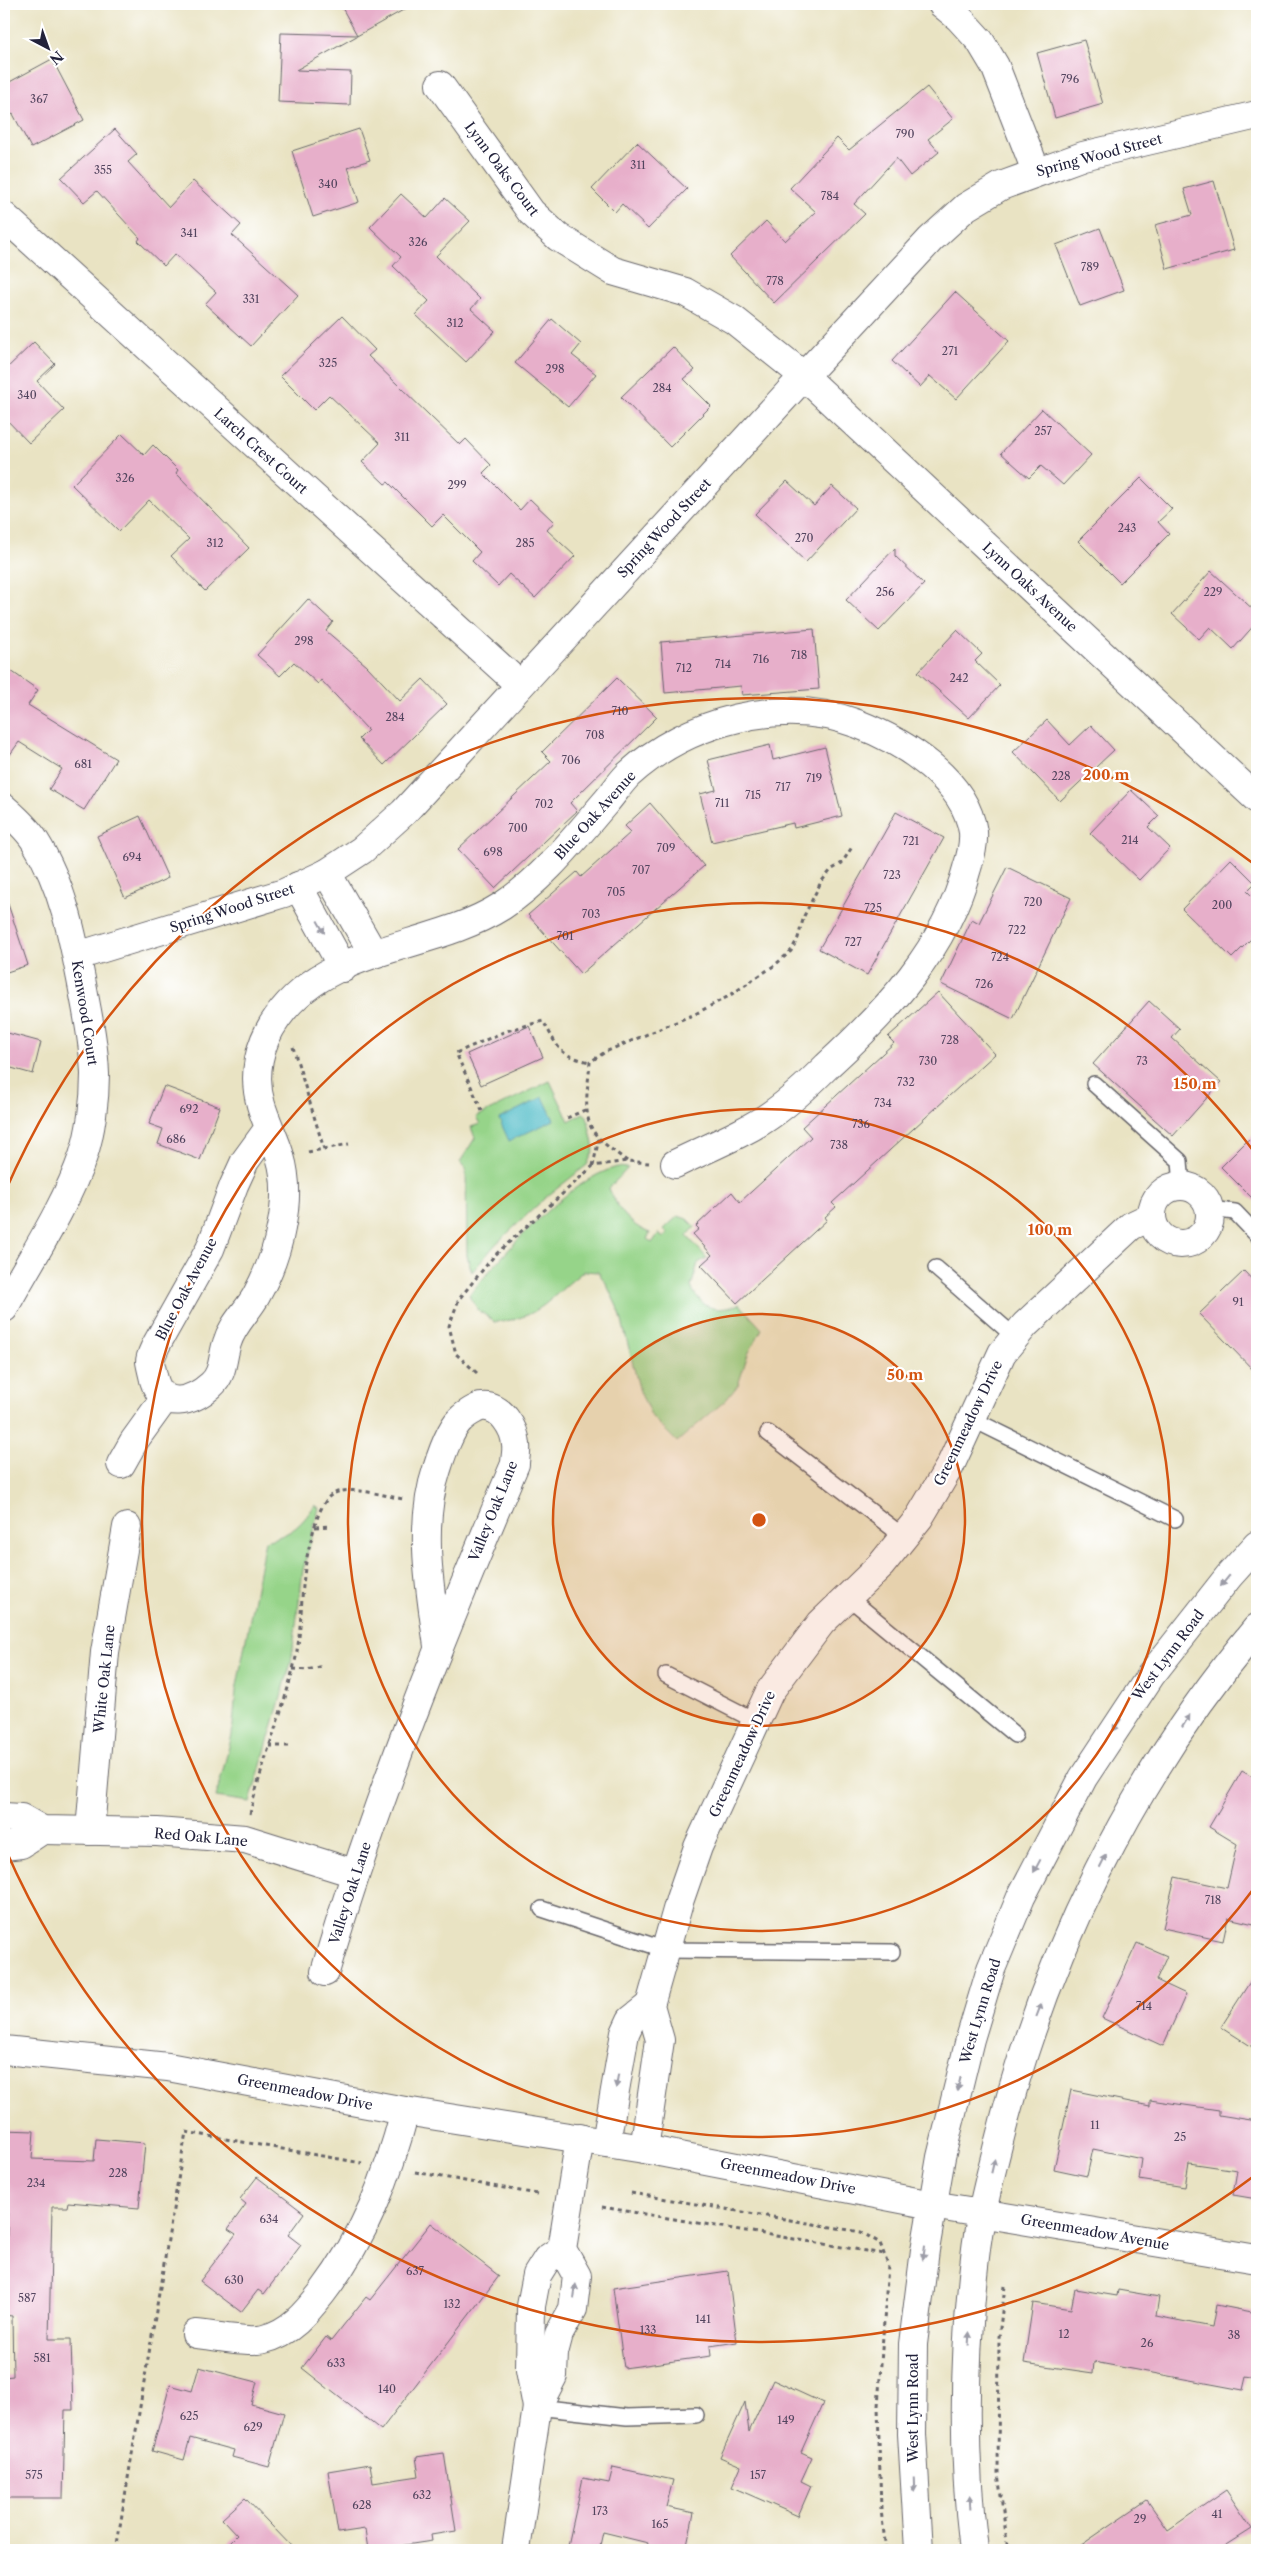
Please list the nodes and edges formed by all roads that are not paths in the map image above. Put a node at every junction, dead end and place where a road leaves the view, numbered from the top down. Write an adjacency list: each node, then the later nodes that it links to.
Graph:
1 (942, 4): 4 (street)
2 (440, 85): 6 (street, Lynn Oaks Court)
3 (1257, 115): 4 (street, Spring Wood Street)
4 (1036, 172): 6 (street, Spring Wood Street)
5 (4, 216): 7 (street, Larch Crest Court)
6 (804, 376): 7 (street, Spring Wood Street); 8 (street, Lynn Oaks Avenue)
7 (520, 685): 10 (street, Spring Wood Street)
8 (1257, 799)
9 (4, 808): 13 (street, Kenwood Court)
10 (327, 872): 11 (street, Spring Wood Street); 12 (street)
11 (298, 886): 13 (street, Spring Wood Street); 14 (street, one-way to 14)
12 (373, 953): 14 (street, Blue Oak Avenue); 17 (street, Blue Oak Avenue)
13 (77, 956): 23 (street, Kenwood Court)
14 (343, 968): 16 (street, Blue Oak Avenue)
15 (1094, 1084): 18 (lane)
16 (269, 1128): 25 (street, Blue Oak Avenue); 25 (street, Blue Oak Avenue)
17 (675, 1164)
18 (1182, 1186): 19 (street); 20 (street)
19 (1209, 1209): 20 (street); 21 (lane)
20 (1152, 1216): 24 (street, Greenmeadow Drive)
21 (1257, 1235)
22 (936, 1268): 24 (lane)
23 (4, 1308)
24 (1015, 1336): 26 (street, Greenmeadow Drive)
25 (165, 1398): 28 (street)
26 (972, 1419): 29 (lane); 31 (street, Greenmeadow Drive)
27 (768, 1433): 31 (lane)
28 (121, 1464)
29 (1175, 1519)
30 (127, 1527): 41 (street, White Oak Lane)
31 (904, 1537): 33 (street, Greenmeadow Drive)
32 (1257, 1545): 53 (street, West Lynn Road, one-way to 53)
33 (848, 1597): 37 (street, Greenmeadow Drive); 38 (lane)
34 (1257, 1628): 54 (street, one-way to 34)
35 (438, 1646): 35 (street, Valley Oak Lane); 43 (street, Valley Oak Lane)
36 (666, 1675): 37 (lane)
37 (756, 1721): 45 (street, Greenmeadow Drive)
38 (1015, 1735)
39 (4, 1817): 40 (street, Red Oak Lane)
40 (42, 1830): 41 (street, Red Oak Lane); 42 (street)
41 (90, 1832): 43 (street, Red Oak Lane)
42 (4, 1846)
43 (354, 1873): 47 (street, Valley Oak Lane)
44 (542, 1909): 45 (lane)
45 (666, 1950): 46 (lane); 48 (street, Greenmeadow Drive)
46 (892, 1952)
47 (325, 1972)
48 (650, 2005): 51 (street, one-way to 51); 52 (street)
49 (4, 2050): 50 (street, Greenmeadow Drive)
50 (405, 2111): 51 (street, Greenmeadow Drive); 59 (street)
51 (593, 2140): 52 (street, Greenmeadow Drive); 55 (street)
52 (644, 2149): 53 (street, Greenmeadow Drive)
53 (932, 2205): 54 (street, Greenmeadow Avenue); 63 (street, West Lynn Road, one-way to 63)
54 (982, 2213): 56 (street, Greenmeadow Avenue); 64 (street, one-way to 54)
55 (562, 2248): 57 (street); 58 (street, one-way to 55)
56 (1257, 2260)
57 (530, 2315): 58 (street); 60 (street)
58 (569, 2318): 60 (street)
59 (196, 2334)
60 (537, 2407): 61 (lane); 62 (street)
61 (696, 2415)
62 (516, 2550)
63 (919, 2550)
64 (974, 2550)

